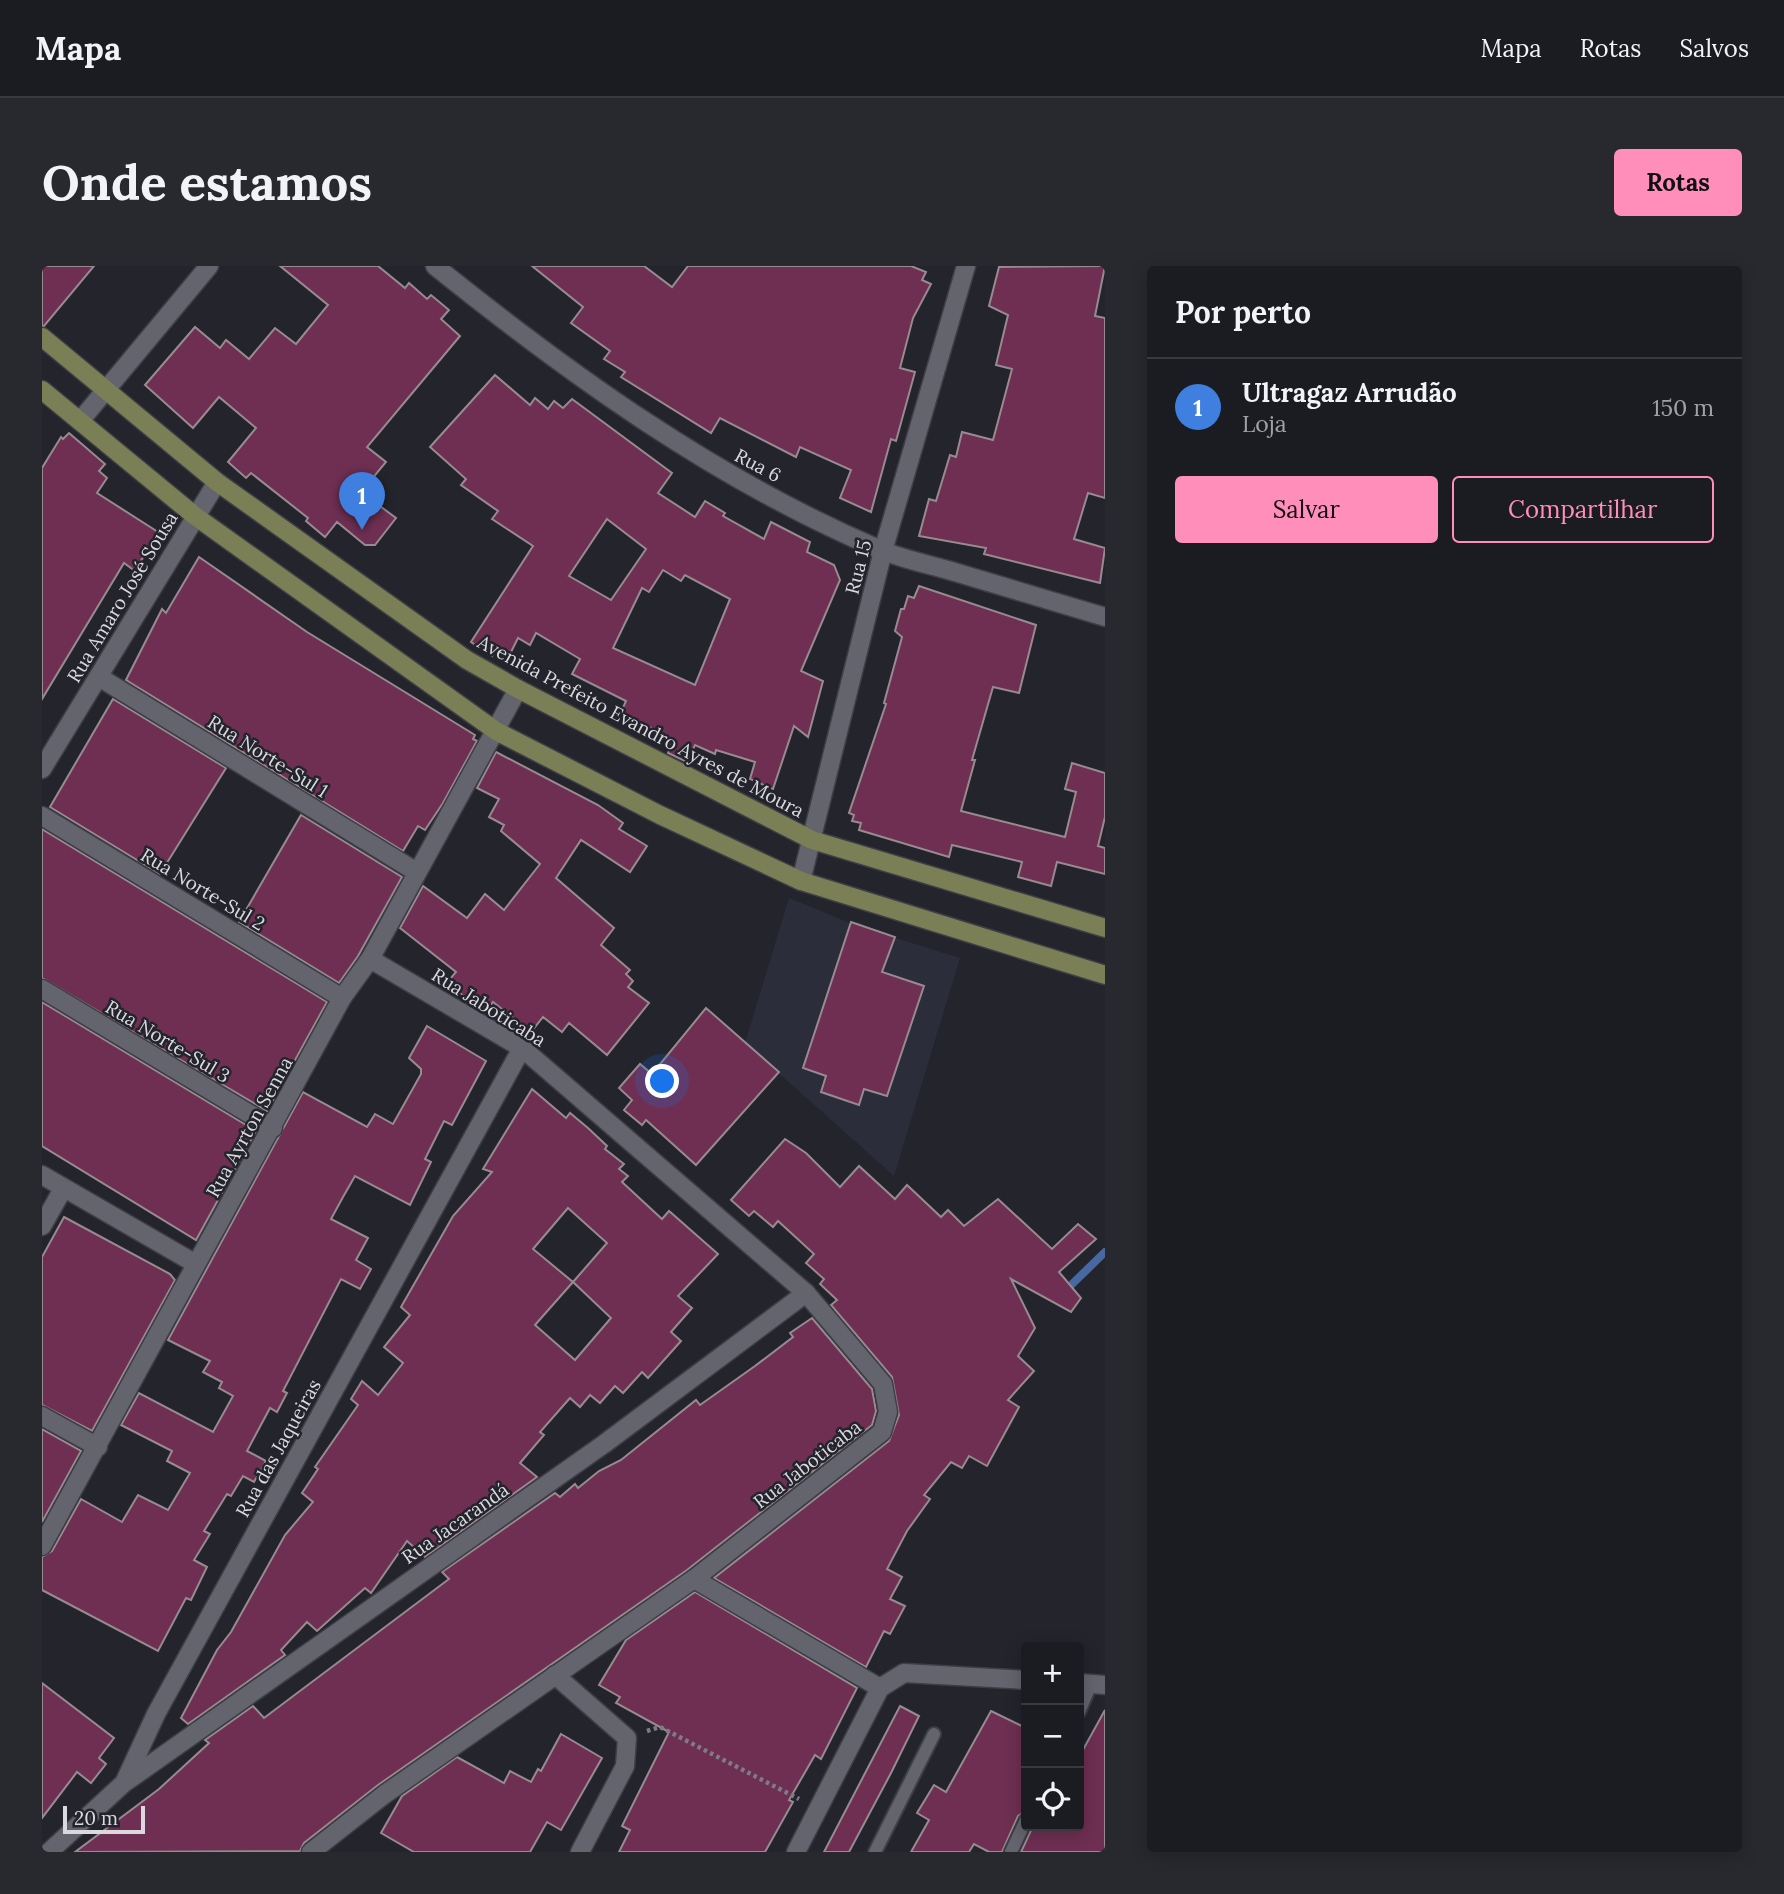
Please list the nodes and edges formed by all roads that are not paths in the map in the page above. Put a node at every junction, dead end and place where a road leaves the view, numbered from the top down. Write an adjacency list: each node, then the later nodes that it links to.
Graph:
1 (209, 266): 5 (street)
2 (435, 266): 10 (street, Rua 6)
3 (967, 266): 10 (street, Rua 15)
4 (42, 337): 5 (street, Avenida Prefeito Evandro Ayres de Moura)
5 (106, 389): 7 (street); 8 (street, Avenida Prefeito Evandro Ayres de Moura)
6 (42, 390): 7 (street)
7 (80, 421): 9 (street)
8 (217, 482): 9 (street, Rua Amaro José Sousa); 13 (street, Avenida Prefeito Evandro Ayres de Moura)
9 (195, 516): 12 (street, Rua Amaro José Sousa); 14 (street)
10 (883, 551): 11 (street, Rua 6); 17 (street, Rua 15)
11 (1105, 617)
12 (99, 677): 15 (street, Rua Amaro José Sousa); 18 (street, Rua Norte-Sul 1)
13 (518, 689): 14 (street, Rua Ayrton Senna); 17 (street, Avenida Prefeito Evandro Ayres de Moura)
14 (496, 731): 18 (street, Rua Ayrton Senna); 19 (street)
15 (42, 769)
16 (42, 816): 24 (street, Rua Norte-Sul 2)
17 (812, 840): 19 (street, Rua 15); 20 (street, Avenida Prefeito Evandro Ayres de Moura)
18 (415, 871): 21 (street, Rua Ayrton Senna)
19 (801, 881): 22 (street)
20 (1105, 928)
21 (369, 959): 24 (street, Rua Ayrton Senna); 25 (street, Rua Jaboticaba)
22 (1105, 975)
23 (42, 989): 26 (street, Rua Norte-Sul 3)
24 (342, 998): 26 (street, Rua Ayrton Senna)
25 (522, 1048): 31 (street, Rua Jaboticaba); 42 (street, Rua das Jaqueiras)
26 (273, 1128): 30 (street, Rua Ayrton Senna)
27 (42, 1175): 28 (street)
28 (63, 1188): 29 (street); 30 (street)
29 (42, 1226)
30 (197, 1264): 33 (street, Rua Ayrton Senna)
31 (806, 1293): 35 (street, Rua Jaboticaba); 42 (street, Rua Jacarandá)
32 (42, 1416): 33 (street)
33 (98, 1447): 34 (street, Rua Ayrton Senna)
34 (42, 1546)
35 (694, 1579): 36 (street, Rua Jaboticaba); 39 (street)
36 (555, 1675): 45 (street, Rua Jaboticaba); 46 (street)
37 (1021, 1680): 39 (street)
38 (1092, 1684): 40 (lane)
39 (880, 1688): 47 (street)
40 (1082, 1705)
41 (934, 1734): 48 (lane)
42 (124, 1783): 44 (street, Rua das Jaqueiras)
43 (1021, 1831): 49 (lane)
44 (49, 1852)
45 (311, 1852)
46 (580, 1852)
47 (796, 1852)
48 (875, 1852)
49 (1011, 1852)

